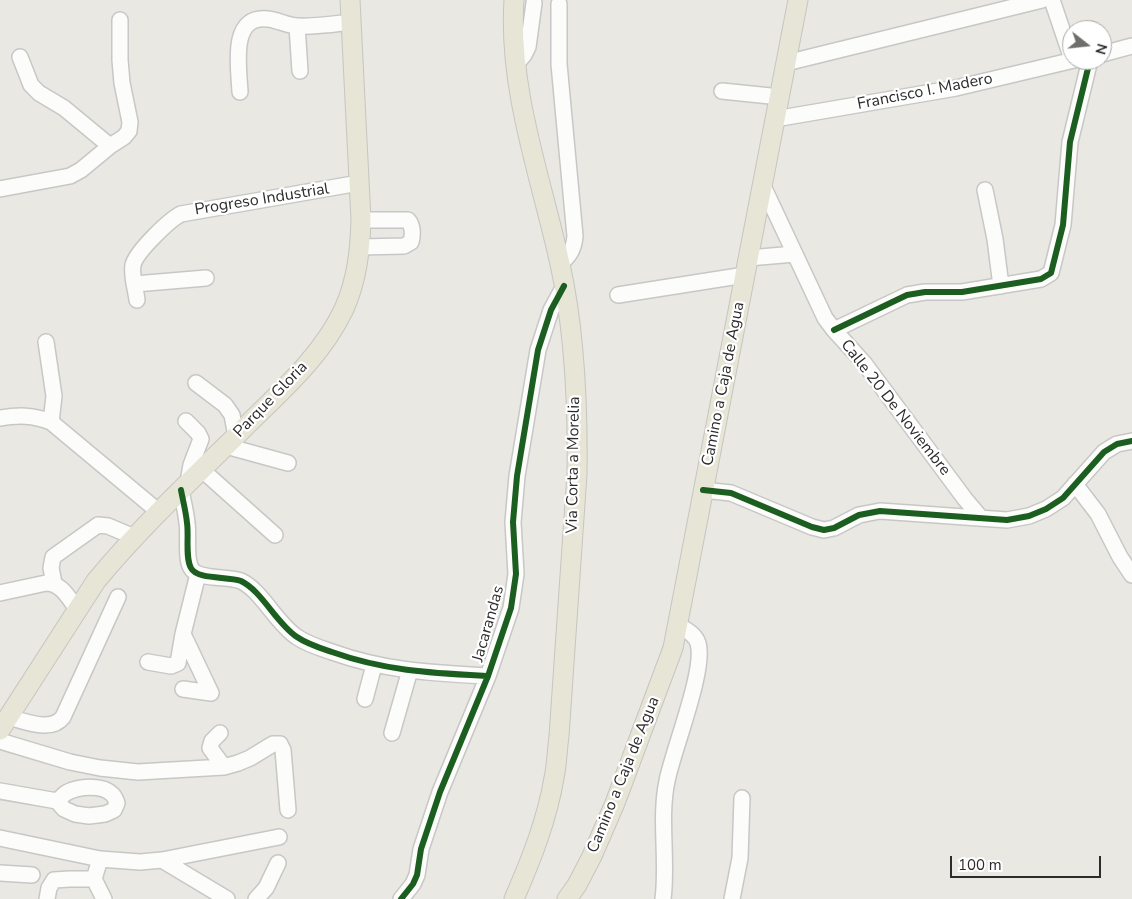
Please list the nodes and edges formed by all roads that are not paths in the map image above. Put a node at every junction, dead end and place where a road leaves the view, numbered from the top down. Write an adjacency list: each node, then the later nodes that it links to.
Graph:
1 (350, 0): 9 (main road, Parque Gloria)
2 (514, 0): 17 (main road, Via Corta a Morelia)
3 (798, 0): 15 (main road, Camino a Caja de Agua)
4 (1042, 0): 15 (street)
5 (1052, 0): 11 (street)
6 (534, 2): 17 (street)
7 (559, 4): 32 (street)
8 (120, 20): 24 (street)
9 (351, 22): 10 (street); 25 (main road, Parque Gloria)
10 (297, 26): 19 (street); 21 (street)
11 (1062, 29)
12 (1132, 46): 13 (street)
13 (1112, 51)
14 (20, 57): 24 (street)
15 (786, 63): 22 (main road, Camino a Caja de Agua)
16 (1062, 63): 23 (street, Francisco I. Madero)
17 (516, 64): 32 (main road, Via Corta a Morelia)
18 (1088, 70): 37 (street)
19 (300, 71)
20 (722, 91): 22 (street)
21 (240, 92)
22 (780, 96): 23 (main road, Camino a Caja de Agua)
23 (775, 119): 26 (main road, Camino a Caja de Agua)
24 (110, 146): 27 (street)
25 (359, 183): 29 (main road, Parque Gloria); 35 (street, Progreso Industrial)
26 (763, 186): 31 (street, Calle 20 De Noviembre); 33 (main road, Camino a Caja de Agua)
27 (0, 189)
28 (985, 190): 37 (street)
29 (361, 220): 30 (main road, Parque Gloria); 30 (street)
30 (360, 247): 46 (main road, Parque Gloria)
31 (795, 254): 33 (street); 40 (street, Calle 20 De Noviembre)
32 (560, 264): 36 (main road, Via Corta a Morelia)
33 (746, 267): 38 (street); 51 (main road, Camino a Caja de Agua)
34 (206, 278): 35 (street)
35 (135, 284): 39 (street, Progreso Industrial)
36 (564, 286): 67 (street, Jacarandas); 94 (main road, Via Corta a Morelia)
37 (1001, 286): 40 (street)
38 (618, 295)
39 (137, 300)
40 (834, 330): 53 (street, Calle 20 De Noviembre)
41 (46, 342): 45 (street)
42 (196, 383): 46 (street)
43 (0, 418): 45 (street)
44 (186, 421): 49 (street)
45 (51, 422): 52 (street)
46 (231, 441): 48 (street); 49 (main road, Parque Gloria)
47 (1132, 441): 50 (street)
48 (288, 463)
49 (190, 480): 52 (main road, Parque Gloria); 54 (street); 56 (street)
50 (1075, 484): 53 (street); 57 (street)
51 (703, 490): 53 (street); 62 (main road, Camino a Caja de Agua)
52 (159, 512): 55 (main road, Parque Gloria)
53 (981, 518)
54 (275, 536)
55 (134, 537): 58 (street); 61 (main road, Parque Gloria)
56 (198, 574): 63 (street); 65 (street)
57 (1132, 575)
58 (54, 583): 59 (street); 61 (street)
59 (0, 593)
60 (118, 597): 70 (street)
61 (77, 609): 70 (main road, Parque Gloria)
62 (679, 625): 87 (main road, Camino a Caja de Agua); 88 (street)
63 (182, 634): 64 (street); 68 (street)
64 (148, 662)
65 (374, 665): 66 (street); 69 (street)
66 (410, 670): 67 (street); 72 (street)
67 (488, 676): 93 (street, Jacarandas)
68 (183, 689)
69 (365, 699)
70 (2, 726)
71 (220, 733): 74 (street)
72 (392, 733)
73 (0, 741): 74 (street)
74 (224, 767): 78 (street)
75 (0, 791): 77 (street)
76 (742, 798): 95 (street)
77 (57, 801)
78 (288, 810)
79 (279, 837): 82 (street)
80 (0, 838): 81 (street)
81 (100, 859): 82 (street); 86 (street)
82 (162, 860): 91 (street)
83 (278, 863): 92 (street)
84 (0, 873): 85 (street)
85 (32, 875)
86 (94, 879): 89 (street); 90 (street)
87 (576, 894)
88 (667, 897)
89 (47, 899)
90 (104, 899)
91 (227, 899)
92 (256, 899)
93 (401, 899)
94 (514, 899)
95 (732, 899)

